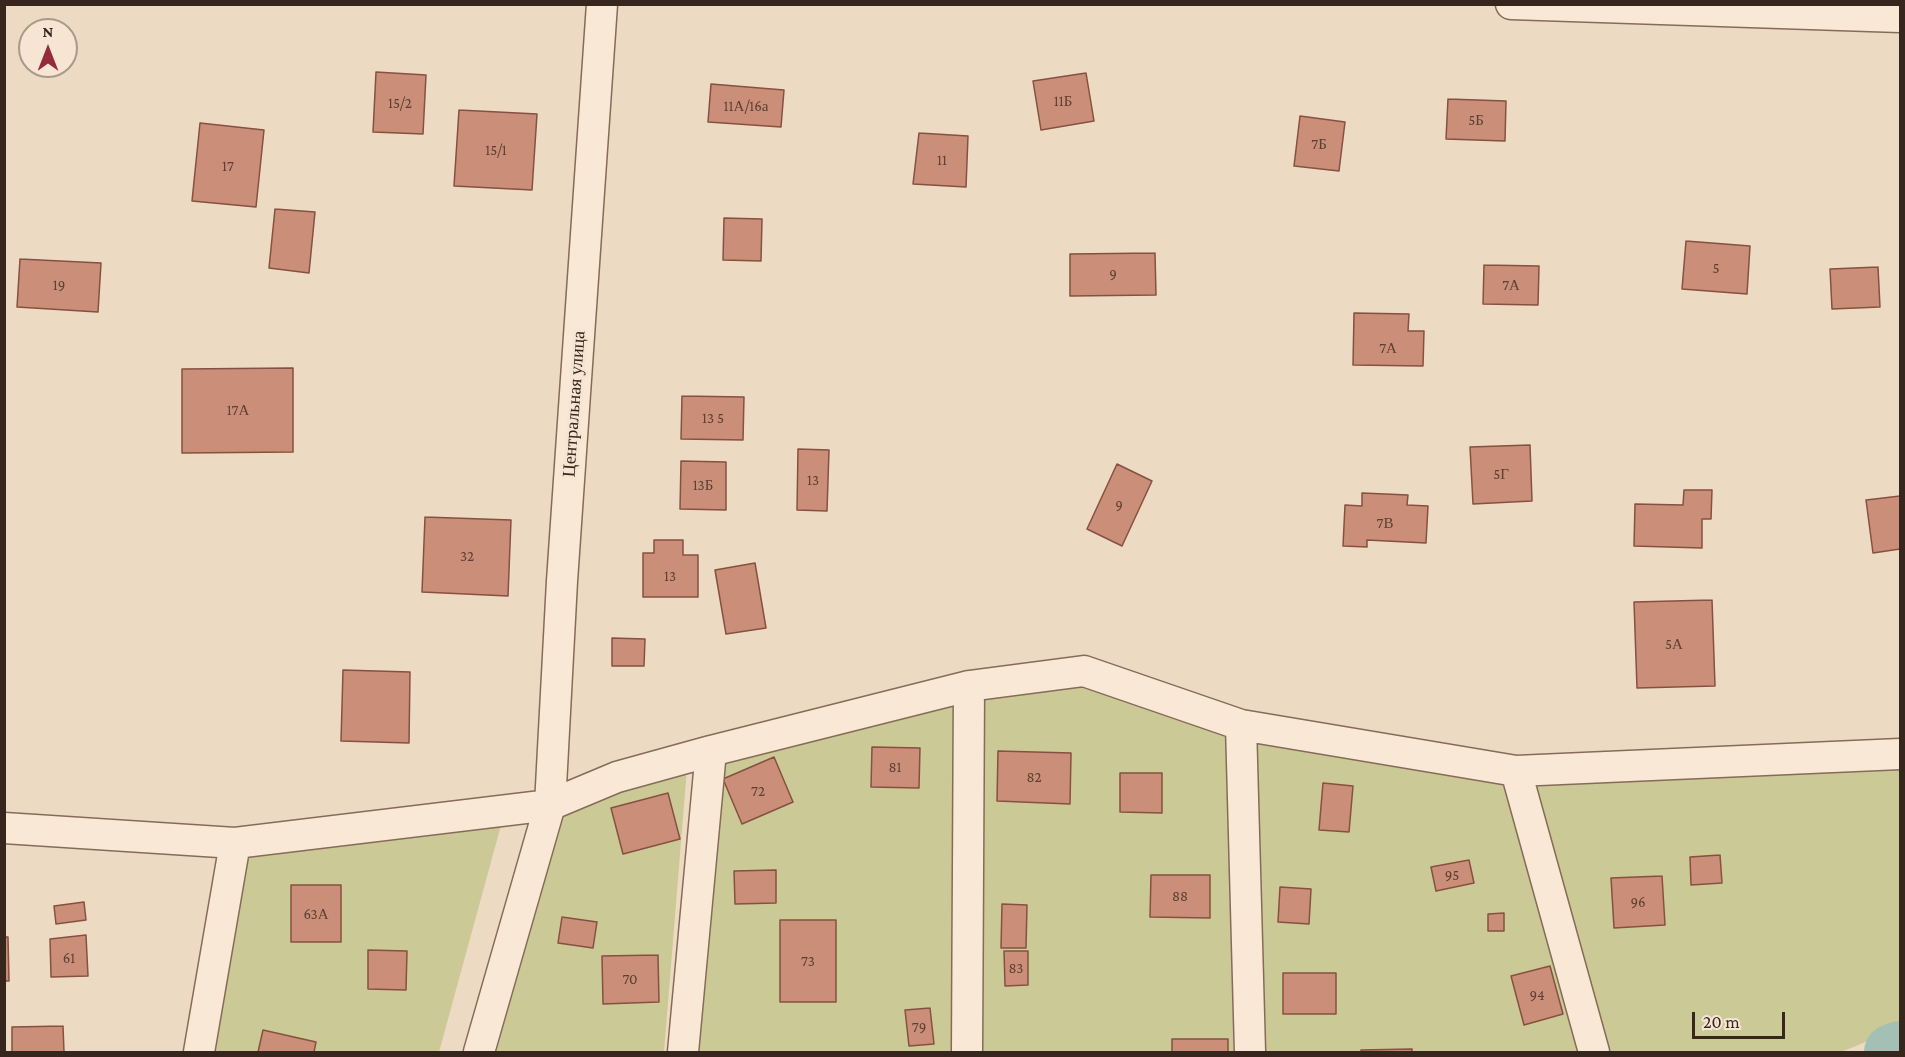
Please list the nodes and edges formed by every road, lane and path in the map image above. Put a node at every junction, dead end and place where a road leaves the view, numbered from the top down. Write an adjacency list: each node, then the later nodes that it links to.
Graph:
1 (602, 4): 9 (street, Центральная улица)
2 (1511, 4): 3 (street)
3 (1900, 17)
4 (969, 686): 5 (street); 6 (street); 15 (street)
5 (1241, 725): 8 (street); 16 (street)
6 (711, 751): 9 (street); 14 (street)
7 (1900, 754): 8 (street)
8 (1516, 771): 17 (street)
9 (550, 805): 11 (street); 13 (street, Центральная улица)
10 (4, 828): 11 (street)
11 (235, 843): 12 (street)
12 (198, 1053)
13 (479, 1053)
14 (683, 1053)
15 (967, 1053)
16 (1250, 1053)
17 (1594, 1053)

